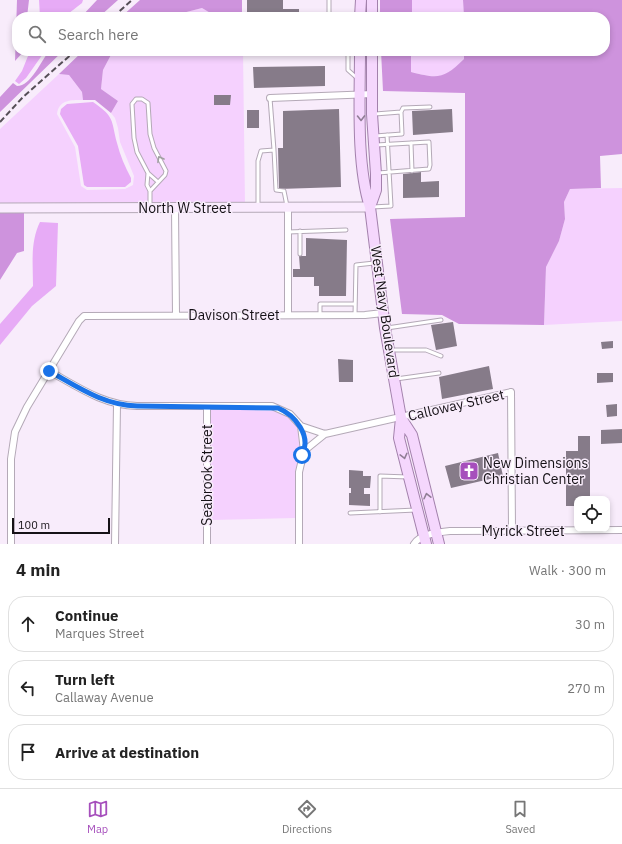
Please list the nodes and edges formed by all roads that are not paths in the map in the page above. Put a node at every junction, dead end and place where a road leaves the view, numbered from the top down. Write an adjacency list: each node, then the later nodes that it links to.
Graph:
1 (329, 0): 4 (lane)
2 (361, 0): 5 (main road)
3 (372, 0): 6 (main road)
4 (329, 12)
5 (360, 12)
6 (372, 12)
7 (348, 56): 10 (lane)
8 (360, 56): 10 (main road, West Navy Boulevard)
9 (372, 56): 11 (main road, West Navy Boulevard)
10 (360, 80): 11 (lane); 13 (main road, West Navy Boulevard)
11 (372, 82): 12 (main road, West Navy Boulevard)
12 (372, 94): 13 (street); 17 (main road, West Navy Boulevard)
13 (360, 95): 14 (street); 31 (main road, West Navy Boulevard, one-way to 31)
14 (270, 98): 24 (lane)
15 (430, 107): 16 (lane)
16 (401, 112): 17 (lane); 18 (lane)
17 (372, 114): 20 (main road, West Navy Boulevard)
18 (402, 134): 19 (lane); 21 (lane)
19 (387, 135): 20 (lane); 23 (lane)
20 (374, 141): 23 (lane); 28 (main road, West Navy Boulevard)
21 (402, 143): 22 (lane); 23 (lane)
22 (411, 143): 25 (lane); 25 (lane)
23 (388, 144): 27 (lane)
24 (274, 150): 35 (lane); 36 (lane)
25 (412, 171): 27 (lane)
26 (148, 173): 29 (lane); 29 (lane, one-way to 26); 30 (lane)
27 (389, 173): 28 (lane); 31 (lane)
28 (376, 174): 31 (main road, West Navy Boulevard)
29 (157, 181): 30 (lane)
30 (150, 191): 33 (lane)
31 (370, 207): 36 (main road, North W Street); 41 (main road, West Navy Boulevard)
32 (0, 208): 33 (main road, North W Street)
33 (150, 208): 34 (main road, North W Street)
34 (175, 208): 35 (main road, North W Street); 44 (street)
35 (258, 208): 36 (main road, North W Street)
36 (288, 208): 39 (street)
37 (346, 230): 38 (lane)
38 (300, 231): 39 (lane); 40 (lane)
39 (288, 232): 45 (street)
40 (300, 254)
41 (377, 262): 42 (lane); 43 (main road, West Navy Boulevard)
42 (354, 304): 46 (lane); 47 (lane)
43 (383, 313): 47 (street, Davison Street); 49 (main road, West Navy Boulevard)
44 (176, 315): 45 (street, Davison Street); 52 (street, Davison Street)
45 (288, 315): 46 (street, Davison Street)
46 (320, 315): 47 (street, Davison Street)
47 (355, 315)
48 (441, 320): 49 (lane)
49 (385, 328): 50 (main road, West Navy Boulevard)
50 (389, 350): 51 (lane); 54 (main road, West Navy Boulevard)
51 (441, 356)
52 (49, 371): 55 (street); 69 (street)
53 (439, 373): 54 (lane)
54 (394, 379): 57 (main road, West Navy Boulevard)
55 (117, 404): 56 (street); 70 (street)
56 (207, 406): 58 (street); 71 (street, Seabrook Street)
57 (401, 418): 59 (street, Calloway Street); 61 (main road, West Navy Boulevard, one-way to 61); 65 (street, Calloway Street); 67 (main road, West Navy Boulevard, one-way to 57)
58 (301, 426): 59 (street); 60 (street)
59 (326, 434): 60 (street)
60 (304, 451): 72 (street)
61 (410, 477): 62 (main road, West Navy Boulevard); 63 (lane)
62 (418, 510): 63 (lane); 68 (main road, West Navy Boulevard)
63 (380, 512): 64 (lane)
64 (350, 513)
65 (512, 530): 66 (street, Myrick Street); 67 (street, Myrick Street)
66 (622, 530)
67 (436, 534): 68 (street, Myrick Street); 74 (main road, West Navy Boulevard)
68 (425, 540): 73 (street)
69 (11, 544)
70 (116, 544)
71 (207, 544)
72 (299, 544)
73 (414, 544)
74 (439, 544)

